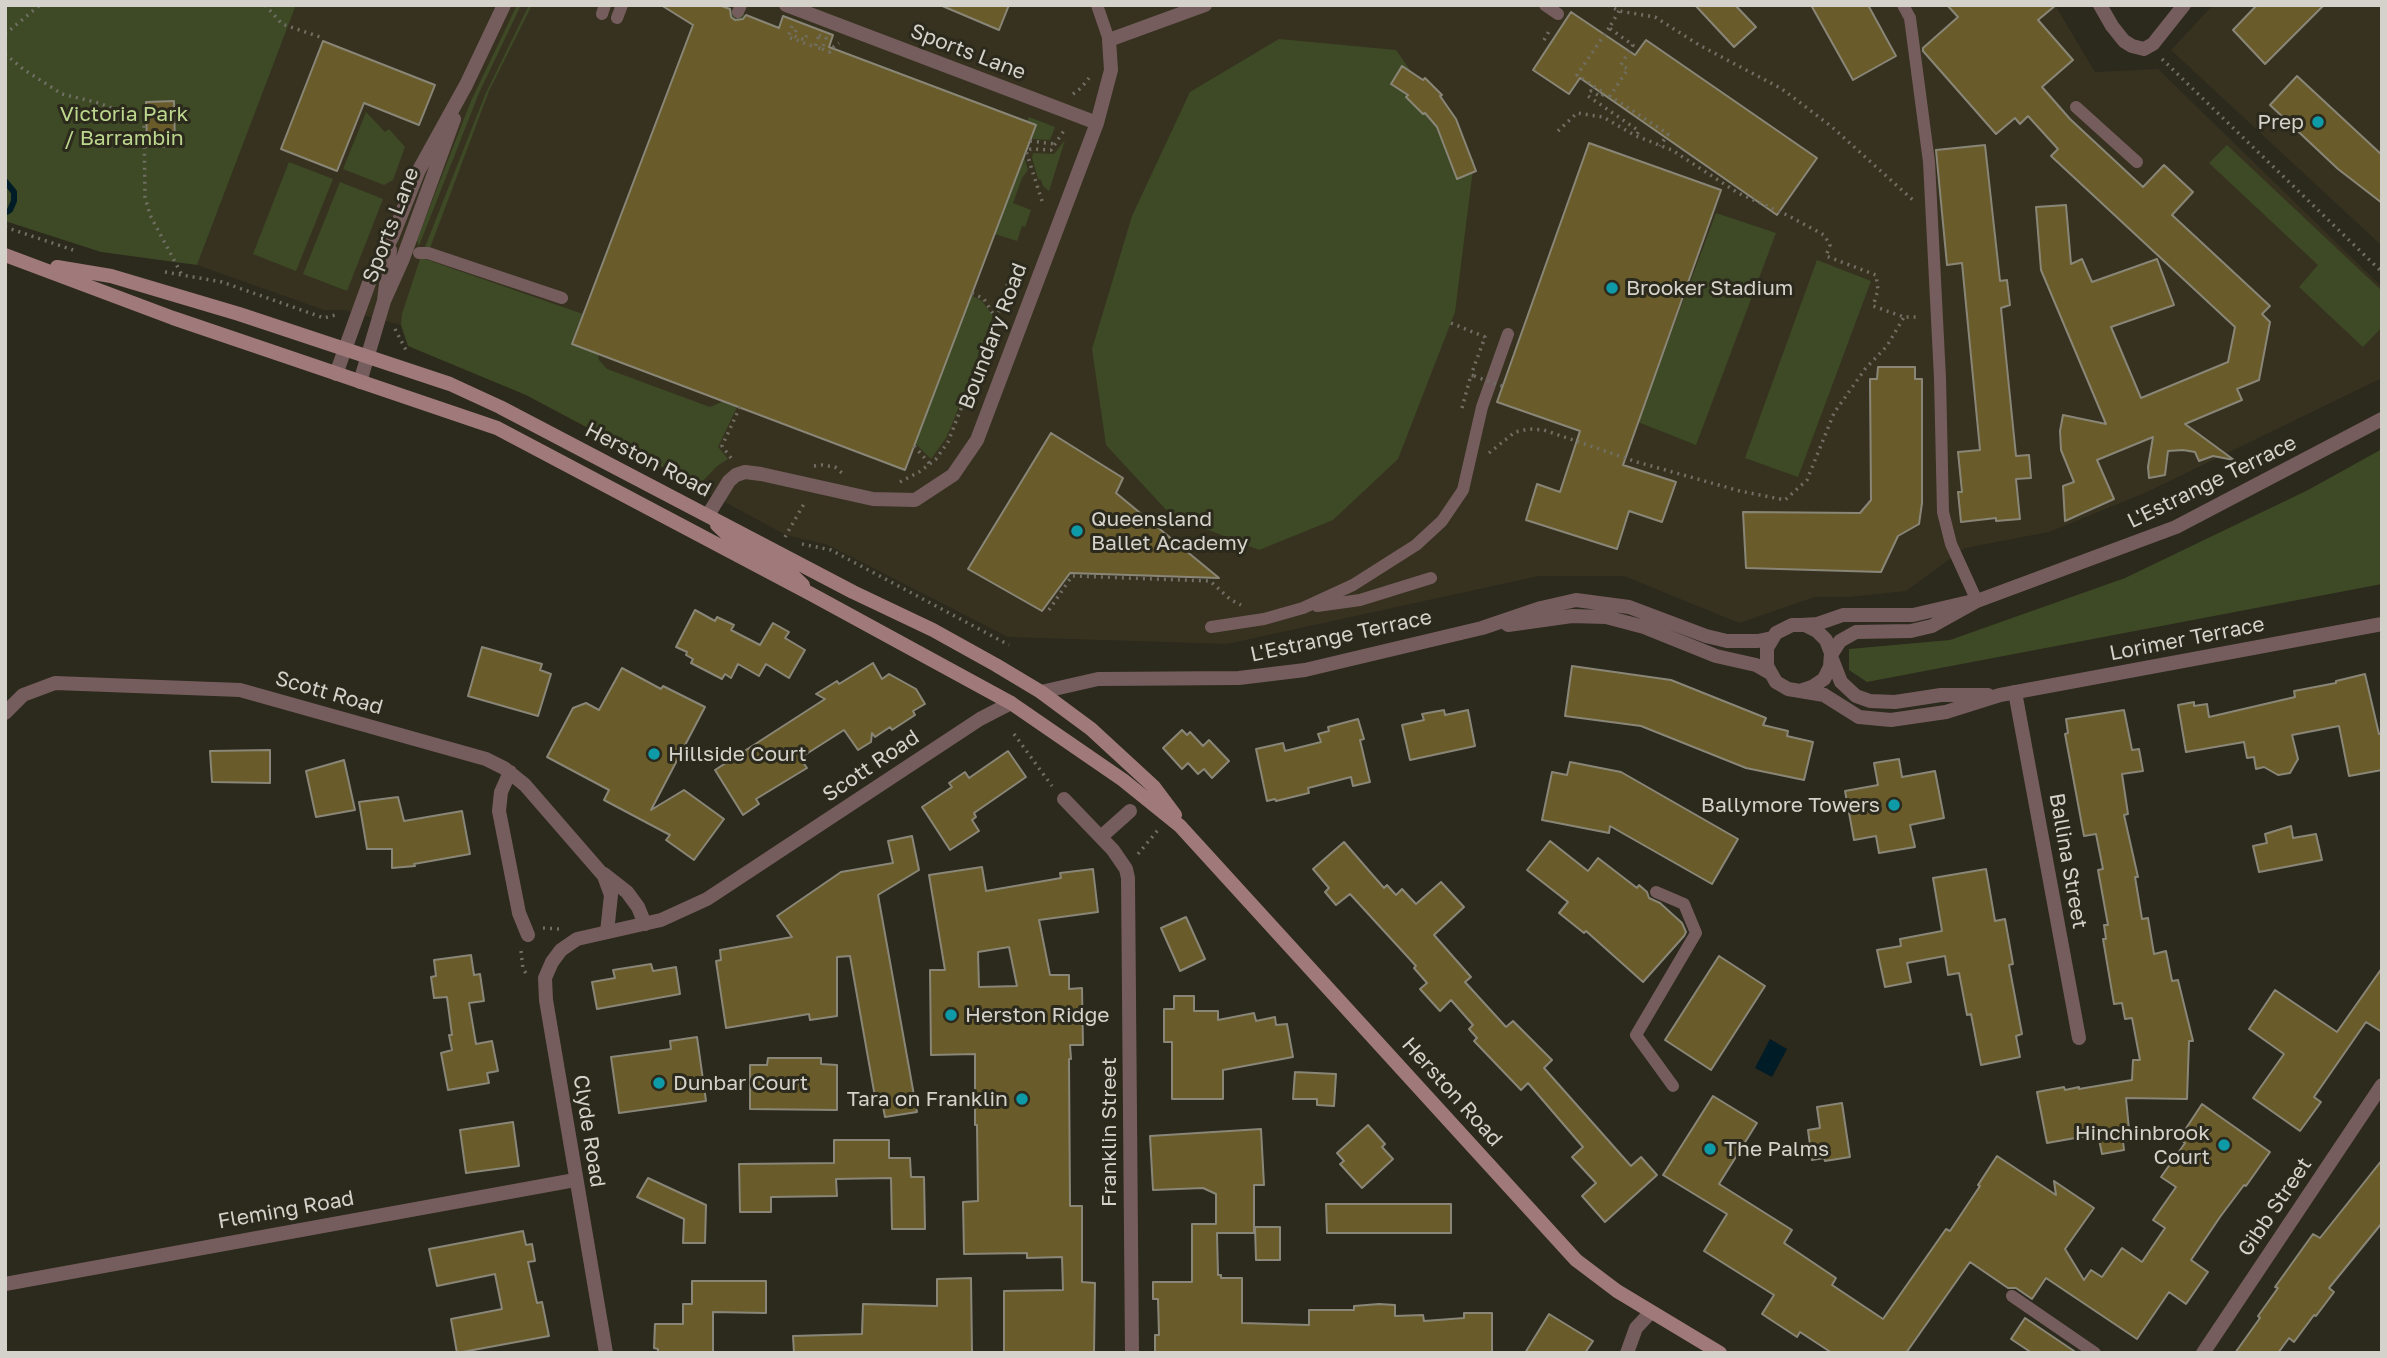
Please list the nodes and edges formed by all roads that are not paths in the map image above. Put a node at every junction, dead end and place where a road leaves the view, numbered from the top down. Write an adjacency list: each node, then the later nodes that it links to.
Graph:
1 (622, 5): 11 (lane)
2 (786, 5): 15 (street, Sports Lane)
3 (1097, 5): 12 (lane)
4 (1205, 5): 12 (street)
5 (1545, 5): 10 (lane)
6 (1903, 5): 32 (lane)
7 (2100, 5): 8 (street)
8 (2184, 5)
9 (503, 6): 13 (street, Sports Lane)
10 (1559, 14)
11 (617, 19)
12 (1109, 40): 15 (street, Boundary Road)
13 (466, 85): 17 (street, Sports Lane); 22 (street, Sports Lane)
14 (2076, 107): 16 (lane)
15 (1097, 122): 29 (street, Boundary Road)
16 (2137, 162)
17 (393, 235): 22 (street, Sports Lane); 24 (street, Sports Lane)
18 (419, 253): 21 (lane)
19 (5, 256): 20 (main road, Herston Road)
20 (28, 263): 24 (main road, Herston Road); 26 (main road, Herston Road)
21 (562, 298)
22 (384, 301): 25 (street, Sports Lane)
23 (1508, 334): 33 (lane)
24 (344, 349): 25 (main road, Herston Road); 26 (street, Sports Lane)
25 (368, 357): 27 (street, Sports Lane); 29 (main road, Herston Road)
26 (336, 374): 27 (main road, Herston Road)
27 (360, 382): 31 (main road, Herston Road)
28 (2382, 419): 32 (street, L'Estrange Terrace)
29 (708, 514): 31 (main road); 42 (main road, Herston Road)
30 (1431, 578): 33 (lane)
31 (811, 594): 45 (main road, Herston Road)
32 (1977, 601): 36 (street, L'Estrange Terrace); 39 (street, L'Estrange Terrace)
33 (1303, 608): 37 (lane)
34 (1542, 615): 38 (street, L'Estrange Terrace); 40 (street, L'Estrange Terrace); 42 (street, L'Estrange Terrace)
35 (2382, 624): 43 (street, Lorimer Terrace)
36 (1801, 625): 38 (street, L'Estrange Terrace); 39 (street)
37 (1212, 627)
38 (1772, 638): 40 (street)
39 (1831, 656): 41 (street, L'Estrange Terrace); 44 (street, Lorimer Terrace)
40 (1770, 673): 41 (street, L'Estrange Terrace)
41 (1803, 690): 44 (street, Lorimer Terrace)
42 (1041, 692): 45 (main road); 50 (main road, Herston Road)
43 (2015, 692): 44 (street, Lorimer Terrace); 58 (street, Ballina Street)
44 (2000, 695)
45 (1011, 703): 50 (main road, Herston Road); 54 (street, Scott Road)
46 (5, 713): 47 (street, Scott Road)
47 (510, 772): 52 (street, Scott Road); 56 (street)
48 (1064, 799): 51 (street, Franklin Street)
49 (1130, 811): 51 (street)
50 (1180, 826): 64 (main road, Herston Road)
51 (1101, 836): 66 (street, Franklin Street)
52 (600, 872): 54 (street, Scott Road); 55 (street, Scott Road)
53 (1656, 892): 60 (lane)
54 (645, 924): 55 (street, Scott Road)
55 (607, 932): 57 (street, Scott Road)
56 (528, 935)
57 (587, 936): 61 (street, Clyde Road)
58 (2079, 1038)
59 (2382, 1085): 70 (street, Gibb Street)
60 (1673, 1086)
61 (575, 1180): 62 (street, Fleming Road); 65 (street, Clyde Road)
62 (5, 1284)
63 (2012, 1296): 69 (lane)
64 (1651, 1312): 67 (street); 68 (main road, Herston Road)
65 (606, 1353)
66 (1132, 1353)
67 (1627, 1353)
68 (1720, 1353)
69 (2095, 1353)
70 (2203, 1353)

